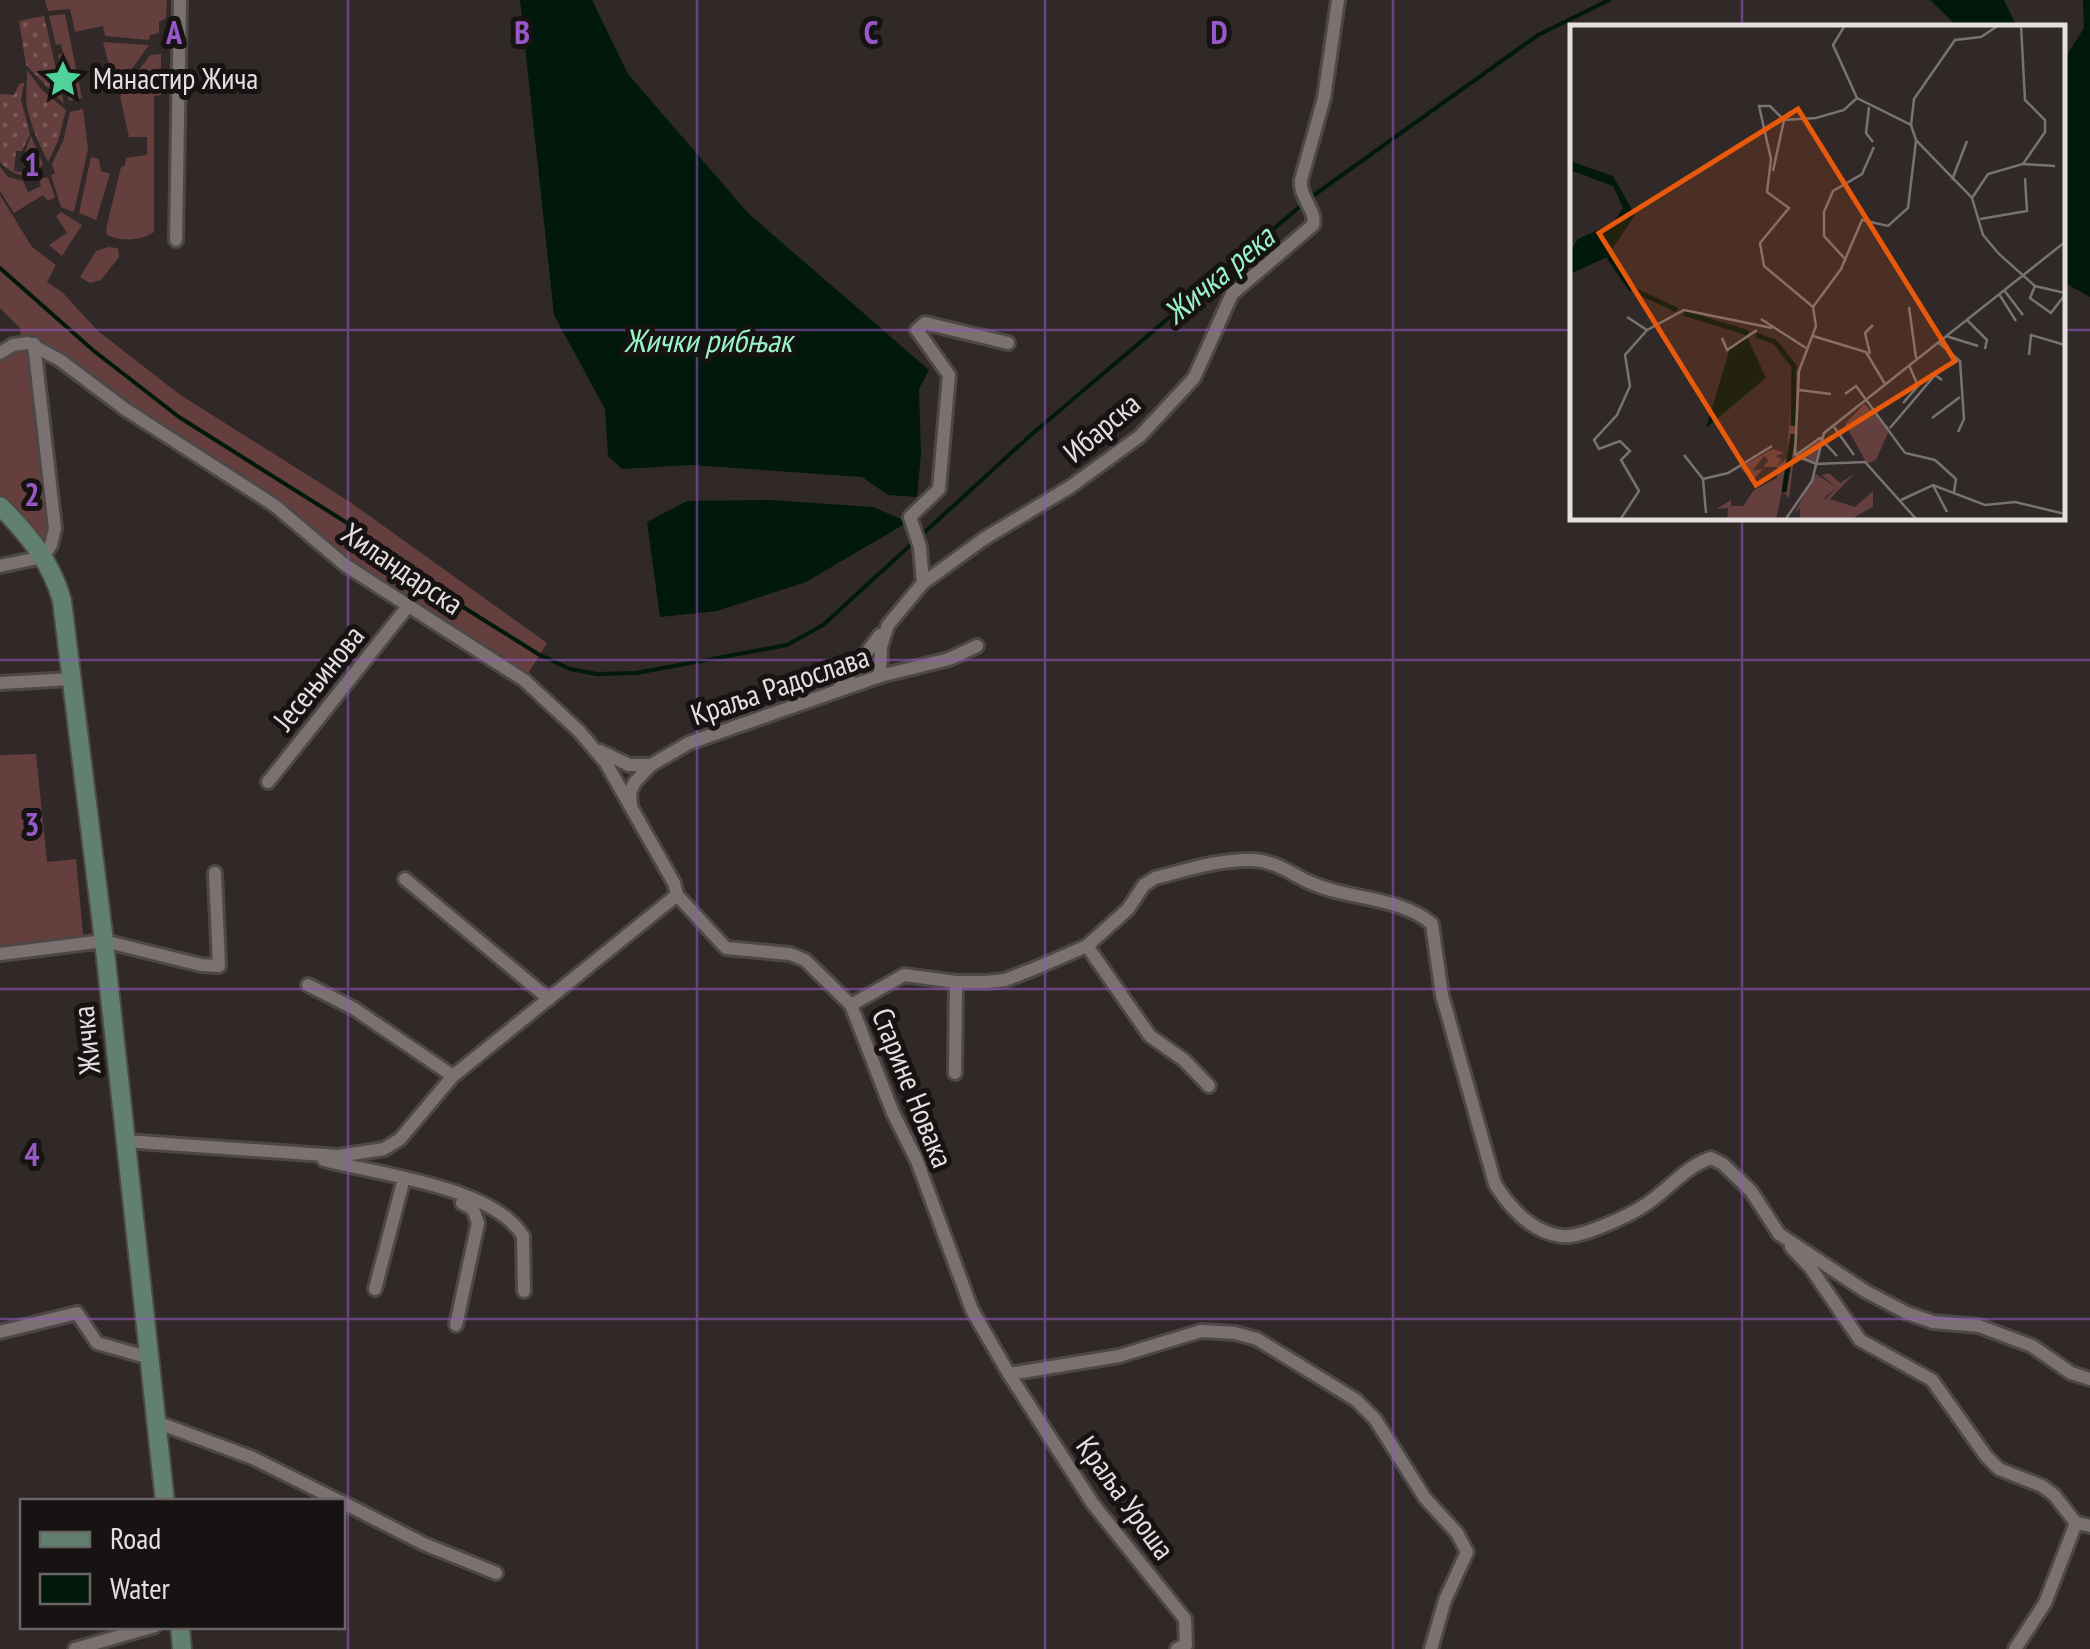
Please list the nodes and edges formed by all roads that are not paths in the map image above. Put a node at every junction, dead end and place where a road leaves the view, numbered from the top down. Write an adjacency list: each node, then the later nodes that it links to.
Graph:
1 (180, 0): 3 (street)
2 (1338, 0): 10 (street, Ибарска)
3 (176, 240)
4 (1008, 343): 10 (street)
5 (34, 344): 6 (street); 8 (street); 11 (street, Хиландарска)
6 (0, 353)
7 (0, 506): 8 (main road, Жичка)
8 (43, 557): 9 (street); 15 (main road, Жичка)
9 (0, 566)
10 (923, 582): 12 (street, Ибарска)
11 (409, 605): 18 (street, Хиландарска); 20 (street, Јесењинова)
12 (888, 625): 14 (street, Ибарска); 17 (street, Ибарска)
13 (977, 646): 14 (street, Краља Радослава)
14 (880, 676): 17 (street, Краља Радослава)
15 (72, 679): 16 (street); 25 (main road, Жичка)
16 (0, 682)
17 (837, 691): 19 (street, Краља Радослава)
18 (594, 747): 19 (street); 21 (street, Хиландарска)
19 (651, 765): 21 (street)
20 (268, 782)
21 (631, 808): 24 (street, Хиландарска)
22 (214, 873): 25 (street)
23 (406, 880): 30 (street)
24 (677, 895): 30 (street); 31 (street, Старине Новака)
25 (104, 941): 27 (street); 35 (main road, Жичка)
26 (1086, 946): 28 (street); 34 (street); 39 (street)
27 (0, 954)
28 (956, 982): 31 (street); 32 (street)
29 (308, 985): 33 (street)
30 (550, 999): 33 (street)
31 (850, 1005): 45 (street, Старине Новака)
32 (955, 1074)
33 (453, 1076): 36 (street)
34 (1209, 1086)
35 (125, 1142): 36 (street); 44 (main road, Жичка)
36 (305, 1155): 37 (street)
37 (364, 1171): 38 (street); 41 (street)
38 (402, 1186): 40 (street); 42 (street)
39 (1780, 1234): 46 (street); 51 (street)
40 (375, 1290)
41 (524, 1291)
42 (456, 1326)
43 (0, 1332): 44 (street)
44 (150, 1358): 47 (main road, Жичка)
45 (1009, 1374): 55 (street, Краља Уроша); 56 (street)
46 (2090, 1379)
47 (156, 1422): 48 (main road, Жичка); 49 (street)
48 (165, 1499)
49 (336, 1499)
50 (345, 1504): 52 (street)
51 (2083, 1525): 57 (street)
52 (496, 1573)
53 (145, 1629): 54 (street)
54 (75, 1649)
55 (1177, 1649)
56 (1431, 1649)
57 (2015, 1649)

